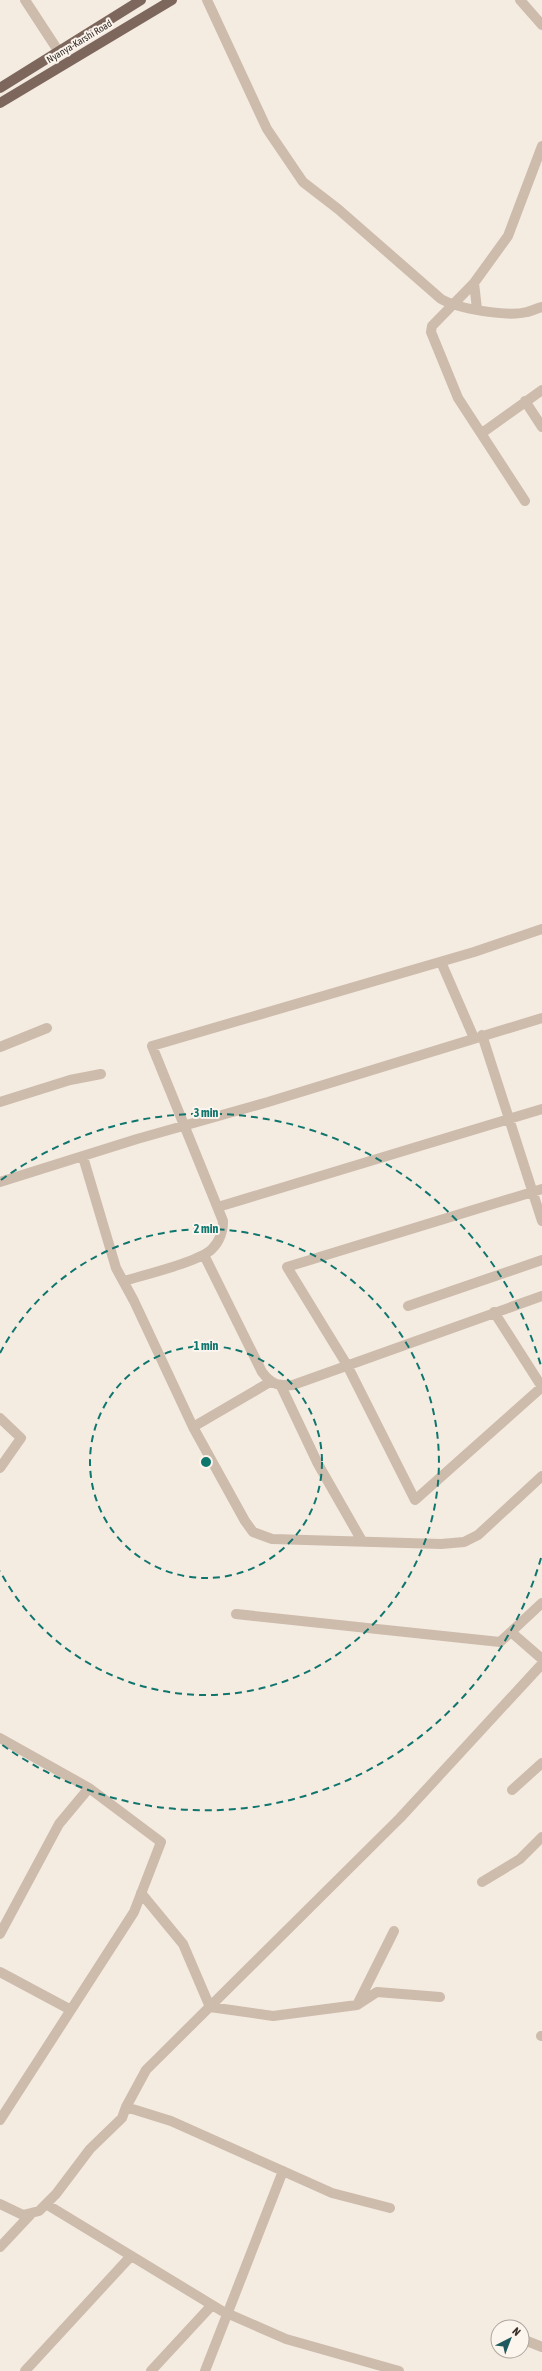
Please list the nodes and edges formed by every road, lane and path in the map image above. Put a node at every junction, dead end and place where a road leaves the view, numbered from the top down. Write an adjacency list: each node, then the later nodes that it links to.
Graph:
1 (26, 0): 9 (street)
2 (141, 0): 6 (main road, Nyanya-Karshi Road)
3 (172, 0): 8 (main road, Nyanya-Karshi Road)
4 (207, 0): 14 (street)
5 (520, 0): 7 (street)
6 (117, 15): 8 (main road); 9 (main road, Nyanya-Karshi Road)
7 (542, 25)
8 (124, 28): 11 (main road, Nyanya-Karshi Road)
9 (59, 52): 10 (main road, Nyanya-Karshi Road)
10 (0, 88)
11 (0, 103)
12 (542, 146): 13 (street)
13 (474, 282): 14 (street); 16 (street)
14 (452, 305): 16 (street); 20 (street)
15 (542, 307): 16 (street)
16 (477, 308)
17 (542, 390): 18 (street)
18 (525, 401): 19 (street); 20 (street)
19 (542, 428)
20 (482, 433): 21 (street)
21 (525, 501)
22 (542, 928): 23 (street)
23 (441, 962): 26 (street); 32 (street)
24 (542, 1018): 26 (street)
25 (46, 1028): 27 (street)
26 (478, 1036): 31 (street); 32 (street)
27 (0, 1047)
28 (101, 1074): 29 (street)
29 (0, 1102)
30 (542, 1109): 31 (street)
31 (509, 1119): 36 (street); 37 (street)
32 (186, 1126): 33 (street); 37 (street)
33 (83, 1157): 34 (street); 41 (street)
34 (0, 1182)
35 (542, 1189): 36 (street)
36 (532, 1192): 38 (street); 45 (street)
37 (218, 1207): 39 (street)
38 (542, 1221)
39 (204, 1255): 41 (street); 46 (street)
40 (542, 1260): 43 (street)
41 (124, 1281): 49 (street)
42 (542, 1296): 44 (street)
43 (408, 1306)
44 (494, 1312): 45 (street); 45 (street)
45 (347, 1364): 47 (street)
46 (270, 1382): 47 (street); 49 (street)
47 (281, 1386): 52 (street)
48 (0, 1418): 50 (street)
49 (193, 1427): 52 (street)
50 (0, 1468)
51 (542, 1476): 52 (street)
52 (362, 1540)
53 (542, 1603): 55 (street)
54 (236, 1614): 55 (street)
55 (511, 1632): 56 (street)
56 (542, 1659)
57 (542, 1664): 70 (street)
58 (0, 1738): 60 (street)
59 (542, 1763): 61 (street)
60 (89, 1788): 64 (street); 66 (street)
61 (512, 1790)
62 (542, 1837): 63 (street)
63 (482, 1882)
64 (141, 1893): 70 (street); 71 (street)
65 (394, 1931): 69 (street)
66 (0, 1934)
67 (0, 1972): 71 (street)
68 (440, 1997): 69 (street)
69 (357, 2005): 70 (street)
70 (210, 2007): 72 (street)
71 (71, 2010): 73 (street)
72 (126, 2107): 74 (street); 76 (street)
73 (0, 2120)
74 (283, 2171): 77 (street); 82 (street)
75 (0, 2204): 78 (street)
76 (46, 2204): 78 (street); 80 (street)
77 (390, 2208)
78 (31, 2214): 79 (street)
79 (0, 2247)
80 (131, 2256): 81 (street); 85 (street)
81 (212, 2305): 82 (street); 86 (street)
82 (228, 2314): 87 (street); 88 (street)
83 (530, 2342): 84 (street)
84 (542, 2347)
85 (25, 2371)
86 (150, 2371)
87 (205, 2371)
88 (399, 2371)

